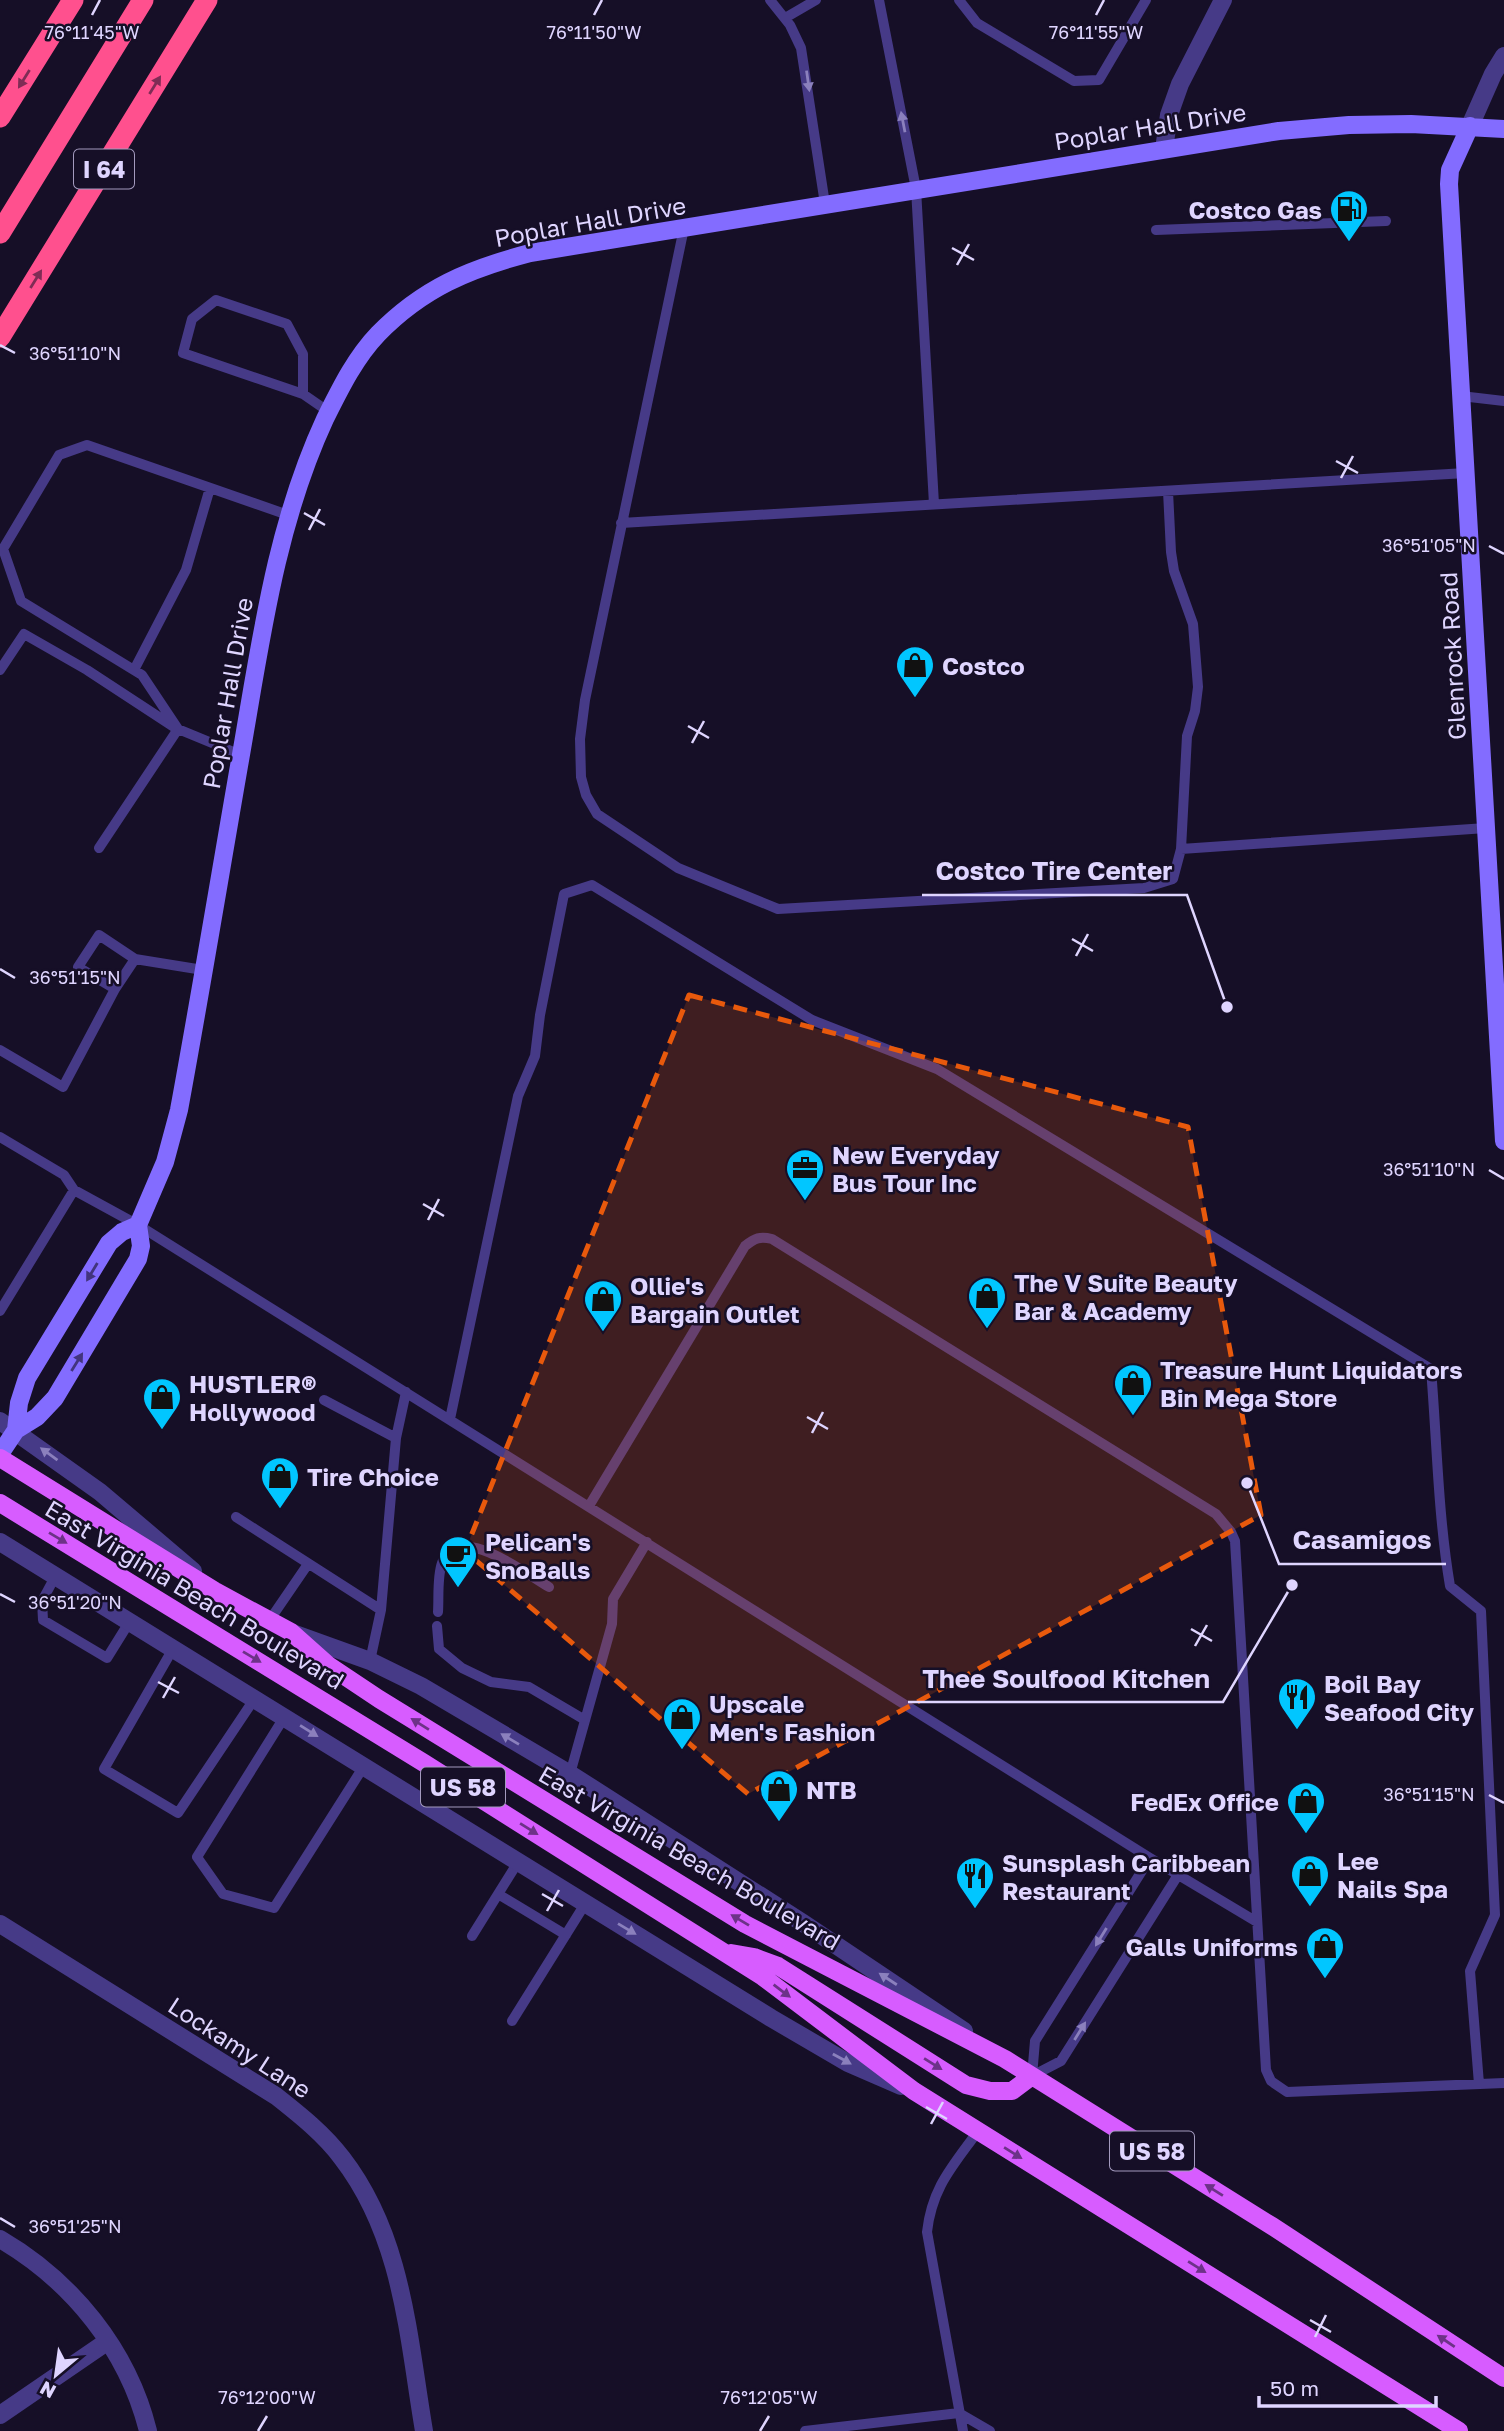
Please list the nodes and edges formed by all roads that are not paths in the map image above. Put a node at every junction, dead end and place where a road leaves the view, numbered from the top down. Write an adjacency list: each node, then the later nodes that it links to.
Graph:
1 (73, 0): 12 (highway, one-way to 12)
2 (143, 0): 21 (highway)
3 (207, 0): 22 (highway, I 64, one-way to 3)
4 (770, 0): 10 (lane)
5 (816, 0): 10 (lane)
6 (879, 0): 16 (lane, one-way to 6)
7 (959, 0): 8 (lane)
8 (1146, 0)
9 (1223, 0): 15 (street)
10 (785, 18): 17 (lane, one-way to 17)
11 (1504, 56): 13 (street, Glenrock Road)
12 (0, 117)
13 (1470, 127): 14 (street, Poplar Hall Drive); 15 (street, Poplar Hall Drive); 24 (street, Glenrock Road)
14 (1504, 129)
15 (1164, 149): 16 (street, Poplar Hall Drive)
16 (916, 189): 17 (street, Poplar Hall Drive); 30 (lane)
17 (825, 204): 19 (street, Poplar Hall Drive)
18 (1386, 221): 20 (lane)
19 (684, 228): 26 (street, Poplar Hall Drive); 32 (lane)
20 (1156, 230)
21 (0, 233)
22 (0, 337)
23 (303, 394): 23 (lane); 26 (lane)
24 (1461, 396): 25 (lane); 27 (street, Glenrock Road)
25 (1504, 401)
26 (329, 412): 31 (street, Poplar Hall Drive)
27 (1466, 473): 29 (lane); 37 (street, Glenrock Road)
28 (210, 488): 31 (lane); 34 (lane); 34 (lane)
29 (1168, 491): 30 (lane); 39 (lane)
30 (934, 504): 32 (lane)
31 (288, 515): 36 (street, Poplar Hall Drive)
32 (621, 523): 39 (lane)
33 (0, 670): 35 (lane)
34 (134, 670): 35 (lane)
35 (178, 729): 36 (lane); 38 (lane)
36 (241, 755): 41 (street, Poplar Hall Drive)
37 (1486, 828): 39 (lane); 45 (street, Glenrock Road)
38 (99, 848)
39 (1181, 849)
40 (135, 959): 41 (lane); 42 (lane); 42 (lane)
41 (203, 970): 47 (street, Poplar Hall Drive)
42 (115, 989): 43 (lane)
43 (0, 1050)
44 (0, 1137): 46 (lane)
45 (1504, 1140)
46 (74, 1190): 47 (lane); 48 (lane)
47 (138, 1225): 49 (lane); 53 (street, Poplar Hall Drive, one-way to 53); 53 (street, Poplar Hall Drive, one-way to 47)
48 (0, 1311)
49 (406, 1392): 51 (lane); 54 (lane)
50 (324, 1400): 54 (lane)
51 (450, 1419): 57 (lane); 92 (lane)
52 (0, 1421): 53 (street)
53 (16, 1430): 55 (street, Poplar Hall Drive); 64 (street, one-way to 53)
54 (396, 1438): 65 (lane)
55 (0, 1456): 64 (main road, East Virginia Beach Boulevard / US 58)
56 (0, 1503): 87 (main road, East Virginia Beach Boulevard / US 58, one-way to 87)
57 (589, 1506): 60 (lane); 83 (lane)
58 (236, 1517): 61 (lane)
59 (0, 1542): 62 (street)
60 (647, 1542): 75 (lane); 78 (lane)
61 (308, 1564): 65 (lane); 67 (lane)
62 (55, 1576): 68 (street); 68 (lane)
63 (549, 1587): 66 (lane)
64 (215, 1591): 67 (main road, East Virginia Beach Boulevard / US 58)
65 (382, 1610): 72 (lane)
66 (438, 1612)
67 (269, 1620): 70 (main road, East Virginia Beach Boulevard / US 58)
68 (130, 1621): 71 (street)
69 (437, 1626): 75 (lane)
70 (291, 1632): 72 (street); 89 (main road, East Virginia Beach Boulevard / US 58, one-way to 70)
71 (174, 1647): 73 (street); 73 (lane)
72 (370, 1661): 77 (street, one-way to 72)
73 (256, 1698): 74 (street)
74 (285, 1716): 76 (street, one-way to 76); 76 (lane)
75 (585, 1720): 77 (lane)
76 (364, 1766): 79 (street)
77 (569, 1774): 89 (street, one-way to 77)
78 (1150, 1858): 80 (lane); 90 (lane, one-way to 90)
79 (518, 1862): 81 (lane); 82 (street)
80 (1178, 1875): 83 (lane); 90 (lane, one-way to 80)
81 (498, 1894): 85 (lane); 86 (lane)
82 (585, 1904): 85 (lane); 93 (street, one-way to 93)
83 (1257, 1922): 92 (lane)
84 (0, 1924): 101 (street, Lockamy Lane)
85 (566, 1935): 88 (lane)
86 (472, 1936)
87 (724, 1952): 90 (main road, one-way to 90); 93 (main road, East Virginia Beach Boulevard / US 58, one-way to 93)
88 (512, 2021)
89 (1005, 2059): 90 (main road, East Virginia Beach Boulevard / US 58)
90 (1031, 2076): 97 (main road, East Virginia Beach Boulevard / US 58, one-way to 90)
91 (1504, 2083): 92 (lane)
92 (1479, 2084)
93 (914, 2091): 94 (main road, East Virginia Beach Boulevard / US 58)
94 (978, 2131): 98 (lane); 105 (main road, East Virginia Beach Boulevard / US 58, one-way to 105)
95 (0, 2239): 96 (street)
96 (108, 2341): 99 (street); 100 (street)
97 (1504, 2378)
98 (960, 2413): 102 (lane); 103 (lane); 104 (lane)
99 (0, 2415)
100 (148, 2431)
101 (424, 2431)
102 (806, 2431)
103 (962, 2431)
104 (989, 2431)
105 (1459, 2431)

